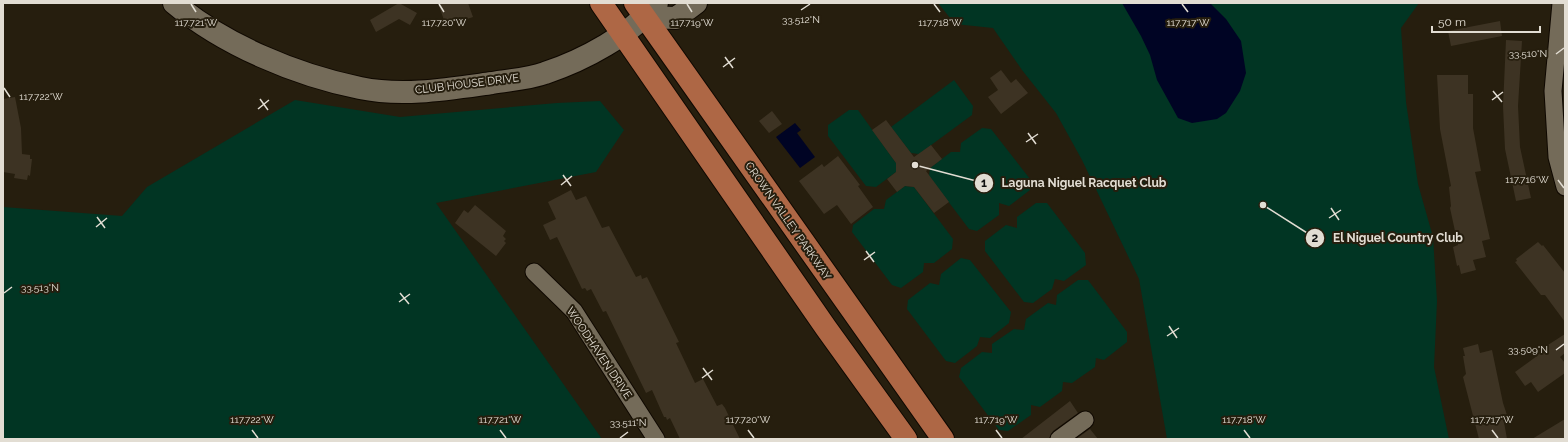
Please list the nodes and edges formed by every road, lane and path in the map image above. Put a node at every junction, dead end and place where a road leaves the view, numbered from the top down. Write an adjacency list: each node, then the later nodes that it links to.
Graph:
1 (174, 3): 6 (street, CLUB HOUSE DRIVE)
2 (601, 3): 6 (main road)
3 (696, 3): 5 (street)
4 (1561, 3): 7 (street)
5 (646, 8): 6 (street, CLUB HOUSE DRIVE); 12 (main road, CROWN VALLEY PARKWAY)
6 (621, 34): 11 (main road)
7 (1565, 187)
8 (534, 272): 10 (street, WOODHAVEN DRIVE)
9 (1085, 420): 13 (street)
10 (656, 439)
11 (906, 439)
12 (943, 439)
13 (1059, 439)

